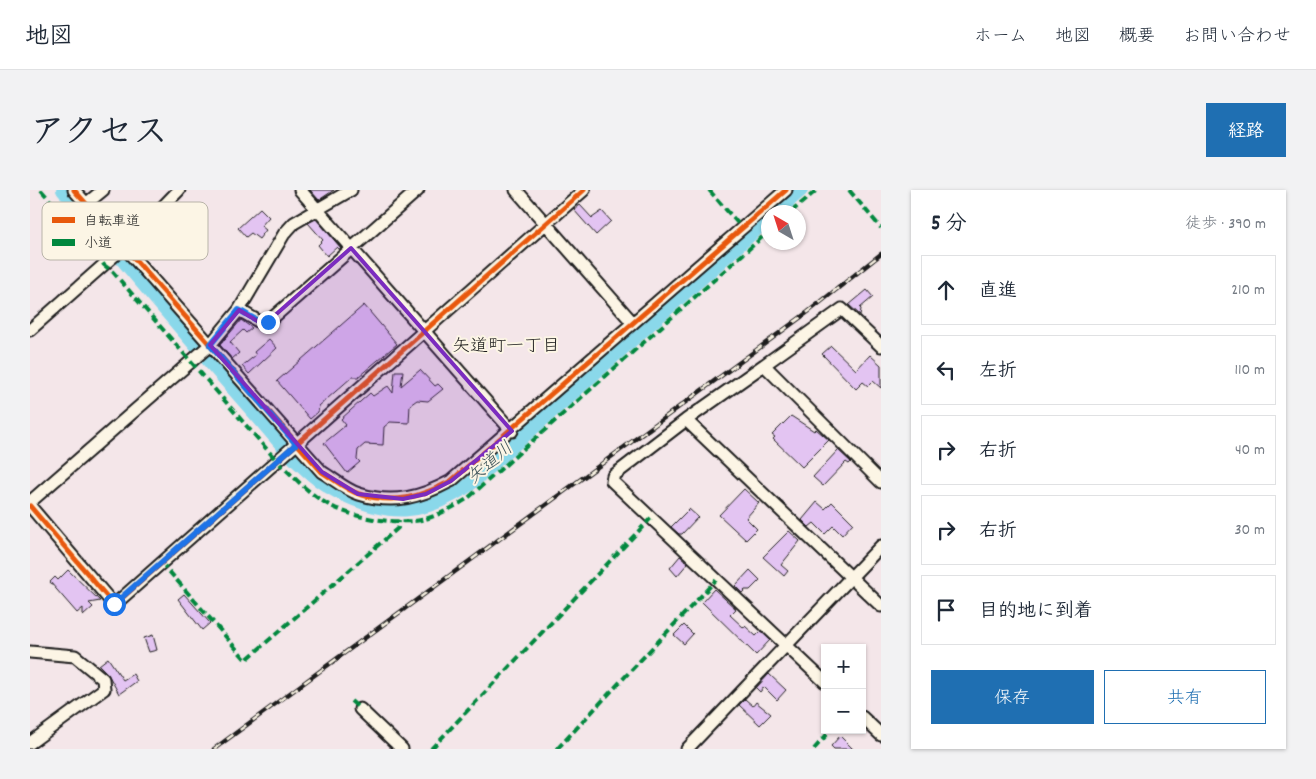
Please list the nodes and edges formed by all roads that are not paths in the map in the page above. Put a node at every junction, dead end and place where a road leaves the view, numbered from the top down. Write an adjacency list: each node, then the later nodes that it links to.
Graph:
1 (74, 190): 10 (street)
2 (103, 190): 11 (street)
3 (179, 190): 12 (street)
4 (300, 190): 13 (street)
5 (351, 190): 13 (street)
6 (418, 190): 15 (street)
7 (516, 190): 14 (street)
8 (584, 190): 14 (street)
9 (786, 190): 19 (street)
10 (84, 202)
11 (88, 202)
12 (167, 202)
13 (316, 208): 15 (street); 18 (street)
14 (546, 224): 19 (street); 21 (street)
15 (351, 248): 18 (street); 21 (street)
16 (109, 260): 20 (street)
17 (133, 260): 22 (street)
18 (239, 310): 22 (street)
19 (633, 323): 26 (street)
20 (30, 330)
21 (424, 332): 26 (street); 27 (street)
22 (208, 346): 27 (street); 29 (street)
23 (881, 346): 24 (street)
24 (764, 365): 25 (street); 28 (street)
25 (686, 420): 31 (street); 33 (street)
26 (512, 431): 27 (street)
27 (295, 446): 29 (street)
28 (881, 482)
29 (30, 504)
30 (881, 546): 31 (street)
31 (850, 578): 32 (street); 33 (street)
32 (881, 606)
33 (786, 645): 35 (street); 41 (street)
34 (30, 652): 39 (street)
35 (821, 678)
36 (360, 709): 40 (street)
37 (866, 721): 38 (street)
38 (881, 735)
39 (30, 743)
40 (402, 749)
41 (687, 749)

